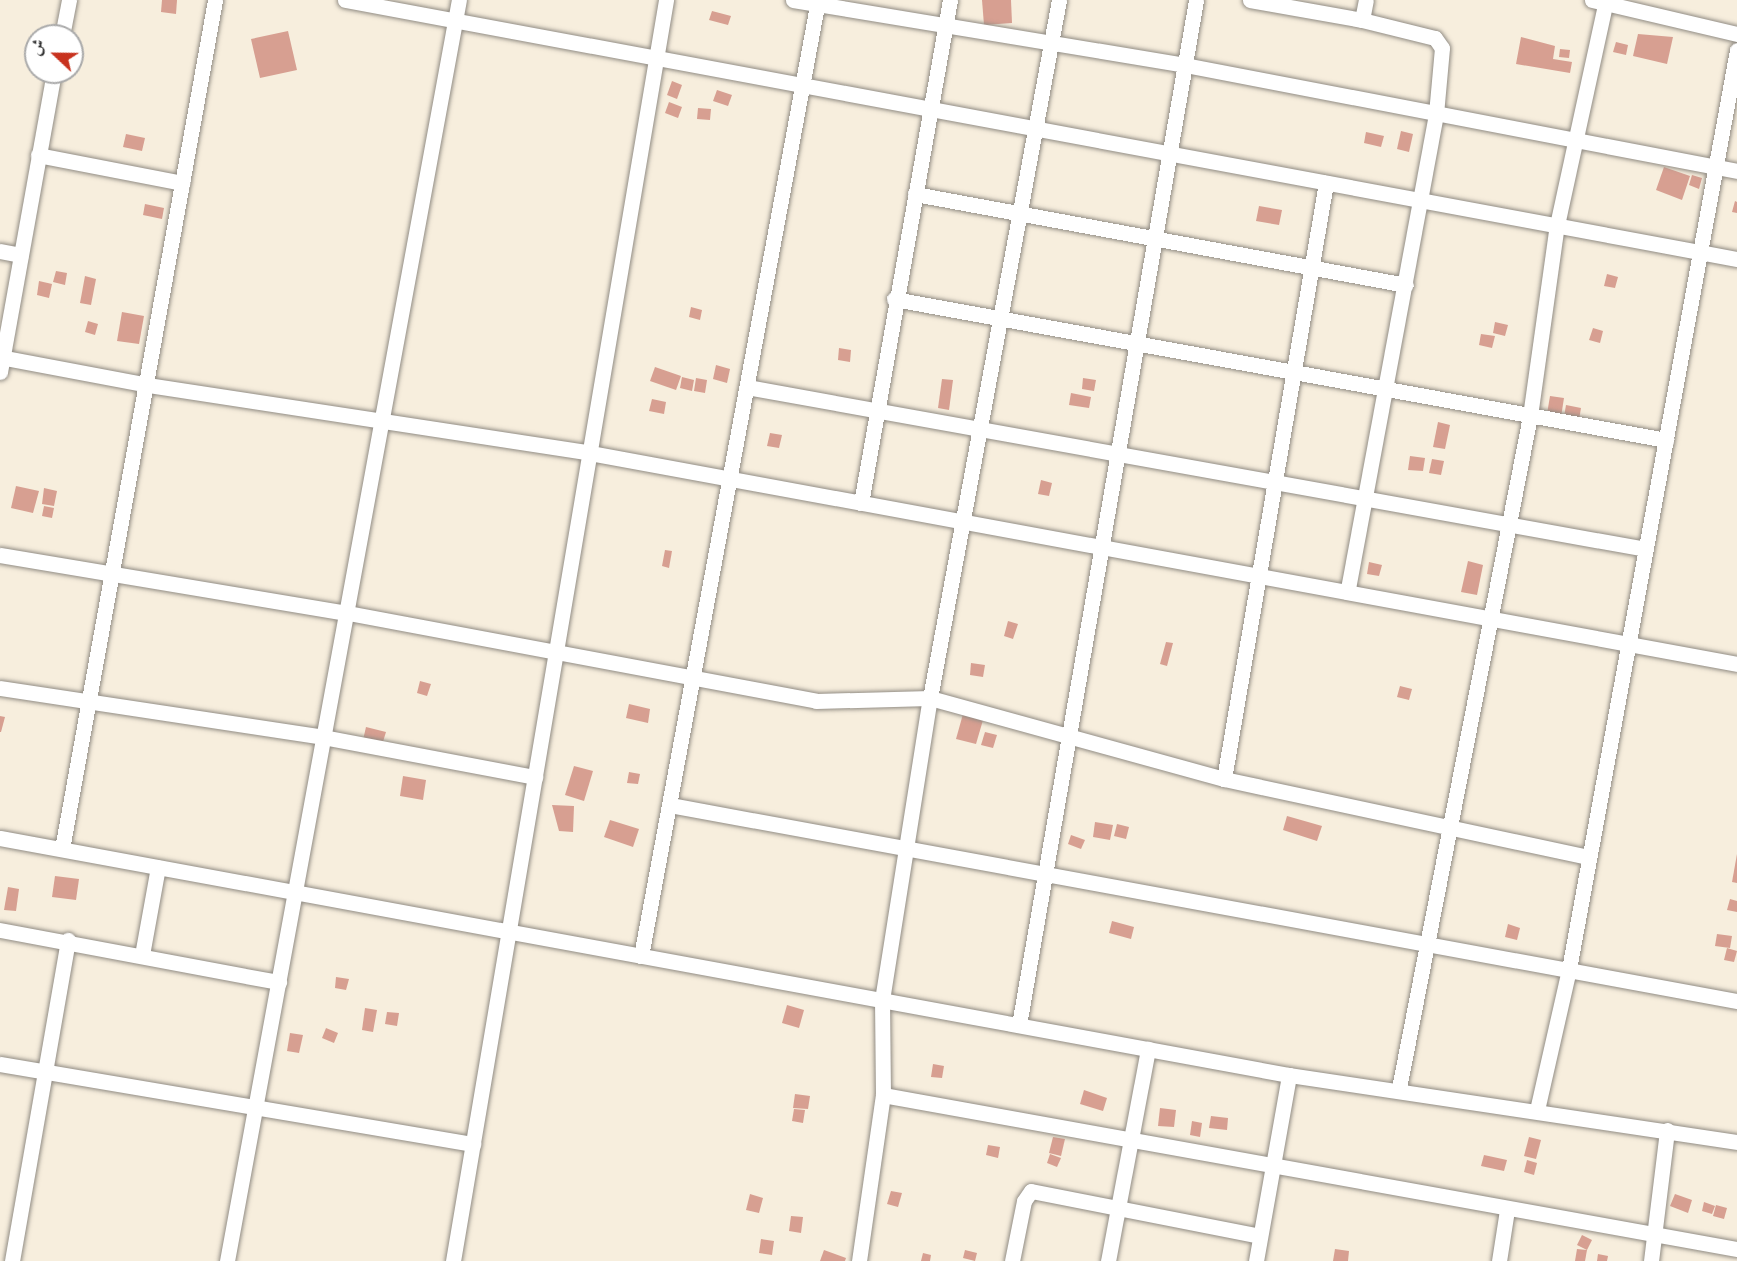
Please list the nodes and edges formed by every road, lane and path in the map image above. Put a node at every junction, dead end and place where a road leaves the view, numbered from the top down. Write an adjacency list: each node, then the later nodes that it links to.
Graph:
1 (69, 0): 16 (street)
2 (215, 0): 34 (street)
3 (345, 0): 14 (street)
4 (459, 0): 14 (street)
5 (666, 0): 21 (street)
6 (793, 0): 13 (street)
7 (950, 0): 17 (street)
8 (1059, 0): 19 (street)
9 (1196, 0): 22 (street)
10 (1250, 0): 15 (street)
11 (1366, 0): 15 (street)
12 (1601, 1): 18 (street); 29 (street)
13 (818, 3): 17 (street); 24 (street)
14 (455, 20): 21 (street); 57 (street)
15 (1362, 20): 27 (street)
16 (64, 24)
17 (945, 25): 19 (street); 26 (street)
18 (1737, 34)
19 (1052, 44): 22 (street); 28 (street)
20 (1737, 50): 25 (street)
21 (657, 58): 24 (street); 60 (street)
22 (1185, 65): 27 (street); 31 (street)
23 (52, 84): 30 (street)
24 (799, 87): 26 (street); 53 (street)
25 (1733, 91): 32 (street)
26 (929, 109): 28 (street); 36 (street)
27 (1436, 114): 29 (street); 37 (street)
28 (1034, 130): 31 (street); 38 (street)
29 (1576, 140): 32 (street); 39 (street)
30 (38, 155): 34 (street); 43 (street)
31 (1169, 155): 35 (street); 40 (street)
32 (1716, 167): 33 (street); 42 (street)
33 (1737, 171)
34 (182, 183): 52 (street)
35 (1326, 183): 37 (street); 45 (street)
36 (915, 194): 38 (street); 47 (street)
37 (1421, 199): 39 (street); 46 (street)
38 (1021, 214): 40 (street); 48 (street)
39 (1557, 225): 42 (street); 56 (street)
40 (1155, 239): 45 (street); 49 (street)
41 (0, 251): 43 (street)
42 (1700, 252): 44 (street); 59 (street)
43 (21, 255): 50 (street)
44 (1737, 259)
45 (1313, 268): 46 (street); 51 (street)
46 (1406, 285): 54 (street)
47 (894, 299): 48 (street); 55 (street)
48 (1002, 321): 49 (street); 58 (street)
49 (1137, 345): 51 (street); 61 (street)
50 (1, 362): 52 (street)
51 (1294, 374): 54 (street); 63 (street)
52 (148, 385): 57 (street); 71 (street)
53 (747, 387): 55 (street); 62 (street)
54 (1385, 390): 56 (street); 64 (street)
55 (877, 410): 58 (street); 65 (street)
56 (1530, 416): 59 (street); 67 (street)
57 (383, 420): 60 (street); 74 (street)
58 (983, 429): 61 (street); 66 (street)
59 (1666, 440): 69 (street)
60 (590, 453): 62 (street); 77 (street)
61 (1118, 454): 63 (street); 68 (street)
62 (730, 478): 65 (street); 79 (street)
63 (1275, 482): 64 (street); 72 (street)
64 (1365, 498): 67 (street); 73 (street)
65 (861, 503): 66 (street)
66 (962, 520): 68 (street); 81 (street)
67 (1510, 524): 69 (street); 75 (street)
68 (1101, 547): 72 (street); 84 (street)
69 (1646, 549): 76 (street)
70 (0, 555): 71 (street)
71 (109, 572): 74 (street); 82 (street)
72 (1258, 576): 73 (street); 86 (street)
73 (1347, 592): 75 (street)
74 (348, 613): 77 (street); 83 (street)
75 (1491, 619): 76 (street); 88 (street)
76 (1629, 644): 78 (street); 92 (street)
77 (555, 651): 79 (street); 85 (street)
78 (1737, 664)
79 (693, 678): 81 (street); 87 (street)
80 (0, 688): 82 (street)
81 (930, 698): 84 (street); 91 (street)
82 (86, 702): 83 (street); 90 (street)
83 (323, 737): 85 (street); 95 (street)
84 (1069, 740): 86 (street); 94 (street)
85 (535, 777): 97 (street)
86 (1224, 779): 88 (street)
87 (670, 805): 91 (street); 101 (street)
88 (1449, 825): 92 (street); 99 (street)
89 (0, 838): 90 (street)
90 (62, 849): 93 (street)
91 (909, 852): 94 (street); 104 (street)
92 (1589, 857): 102 (street)
93 (158, 867): 95 (street); 100 (street)
94 (1047, 878): 99 (street); 106 (street)
95 (295, 892): 97 (street); 103 (street)
96 (0, 930): 98 (street)
97 (508, 931): 101 (street); 118 (street)
98 (68, 940): 100 (street); 109 (street)
99 (1428, 943): 102 (street); 111 (street)
100 (142, 955): 103 (street)
101 (641, 956): 104 (street)
102 (1569, 969): 105 (street); 114 (street)
103 (279, 982): 113 (street)
104 (882, 1000): 106 (street); 112 (street)
105 (1737, 1001)
106 (1019, 1025): 107 (street)
107 (1148, 1049): 110 (street); 117 (street)
108 (0, 1064): 109 (street)
109 (45, 1072): 113 (street); 125 (street)
110 (1289, 1075): 111 (street); 119 (street)
111 (1399, 1088): 114 (street)
112 (883, 1095): 117 (street); 128 (street)
113 (255, 1108): 118 (street); 126 (street)
114 (1537, 1110): 115 (street)
115 (1667, 1130): 116 (street); 123 (street)
116 (1737, 1142)
117 (1129, 1143): 119 (street); 121 (street)
118 (472, 1144): 127 (street)
119 (1275, 1162): 120 (street); 122 (street)
120 (1507, 1210): 123 (street); 132 (street)
121 (1118, 1211): 122 (street); 129 (street); 130 (street)
122 (1260, 1236): 131 (street)
123 (1656, 1236): 124 (street); 133 (street)
124 (1737, 1249)
125 (12, 1261)
126 (226, 1261)
127 (453, 1261)
128 (859, 1261)
129 (1012, 1261)
130 (1108, 1261)
131 (1256, 1261)
132 (1499, 1261)
133 (1651, 1261)

